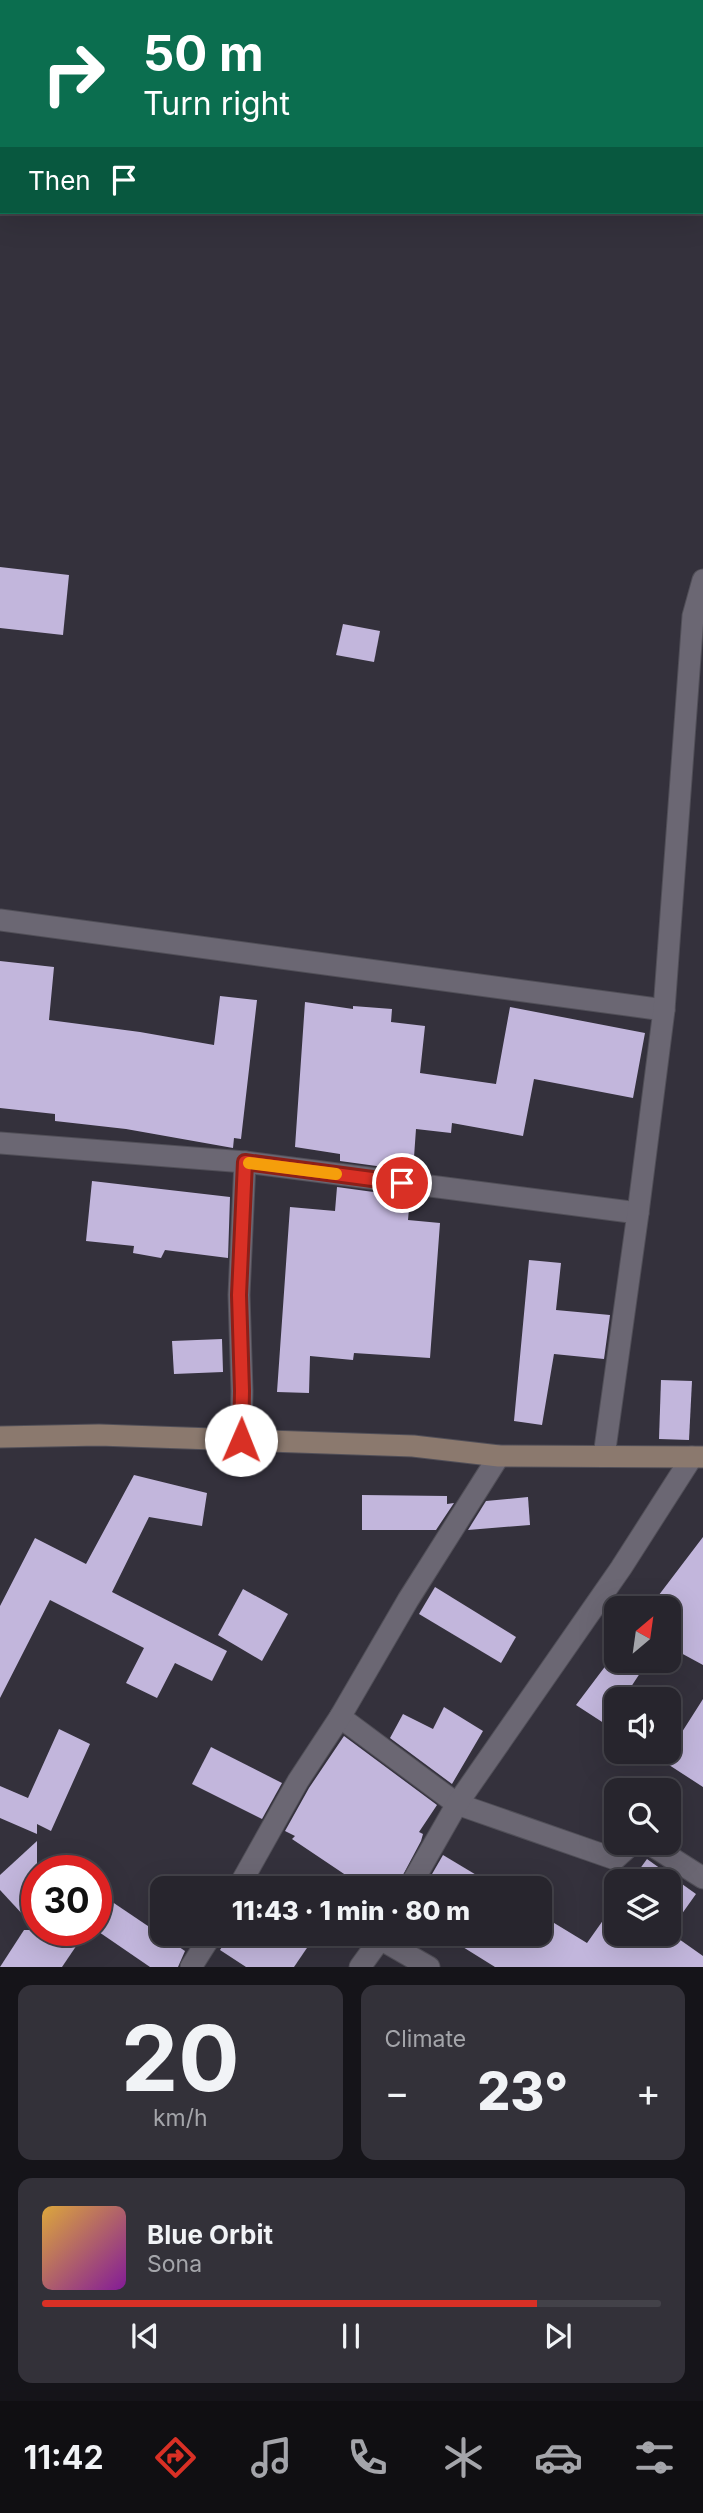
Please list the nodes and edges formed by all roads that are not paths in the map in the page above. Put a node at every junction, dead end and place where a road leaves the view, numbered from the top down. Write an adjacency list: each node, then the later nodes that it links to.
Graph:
1 (703, 580): 3 (street)
2 (0, 920): 3 (street)
3 (664, 1010): 6 (street)
4 (0, 1143): 5 (street)
5 (245, 1162): 6 (street); 8 (street)
6 (638, 1213): 10 (street)
7 (0, 1437): 8 (main road)
8 (241, 1440): 9 (main road)
9 (499, 1456): 10 (main road); 12 (street)
10 (604, 1456): 11 (main road)
11 (698, 1457): 13 (street)
12 (340, 1717): 13 (street); 16 (street)
13 (457, 1804): 14 (street); 17 (street)
14 (620, 1855)
15 (667, 1855): 18 (street)
16 (245, 1876)
17 (416, 1876)
18 (703, 1878)
19 (204, 1946): 22 (street)
20 (375, 1946): 23 (street)
21 (396, 1946): 24 (street)
22 (191, 1967)
23 (360, 1967)
24 (429, 1967)

